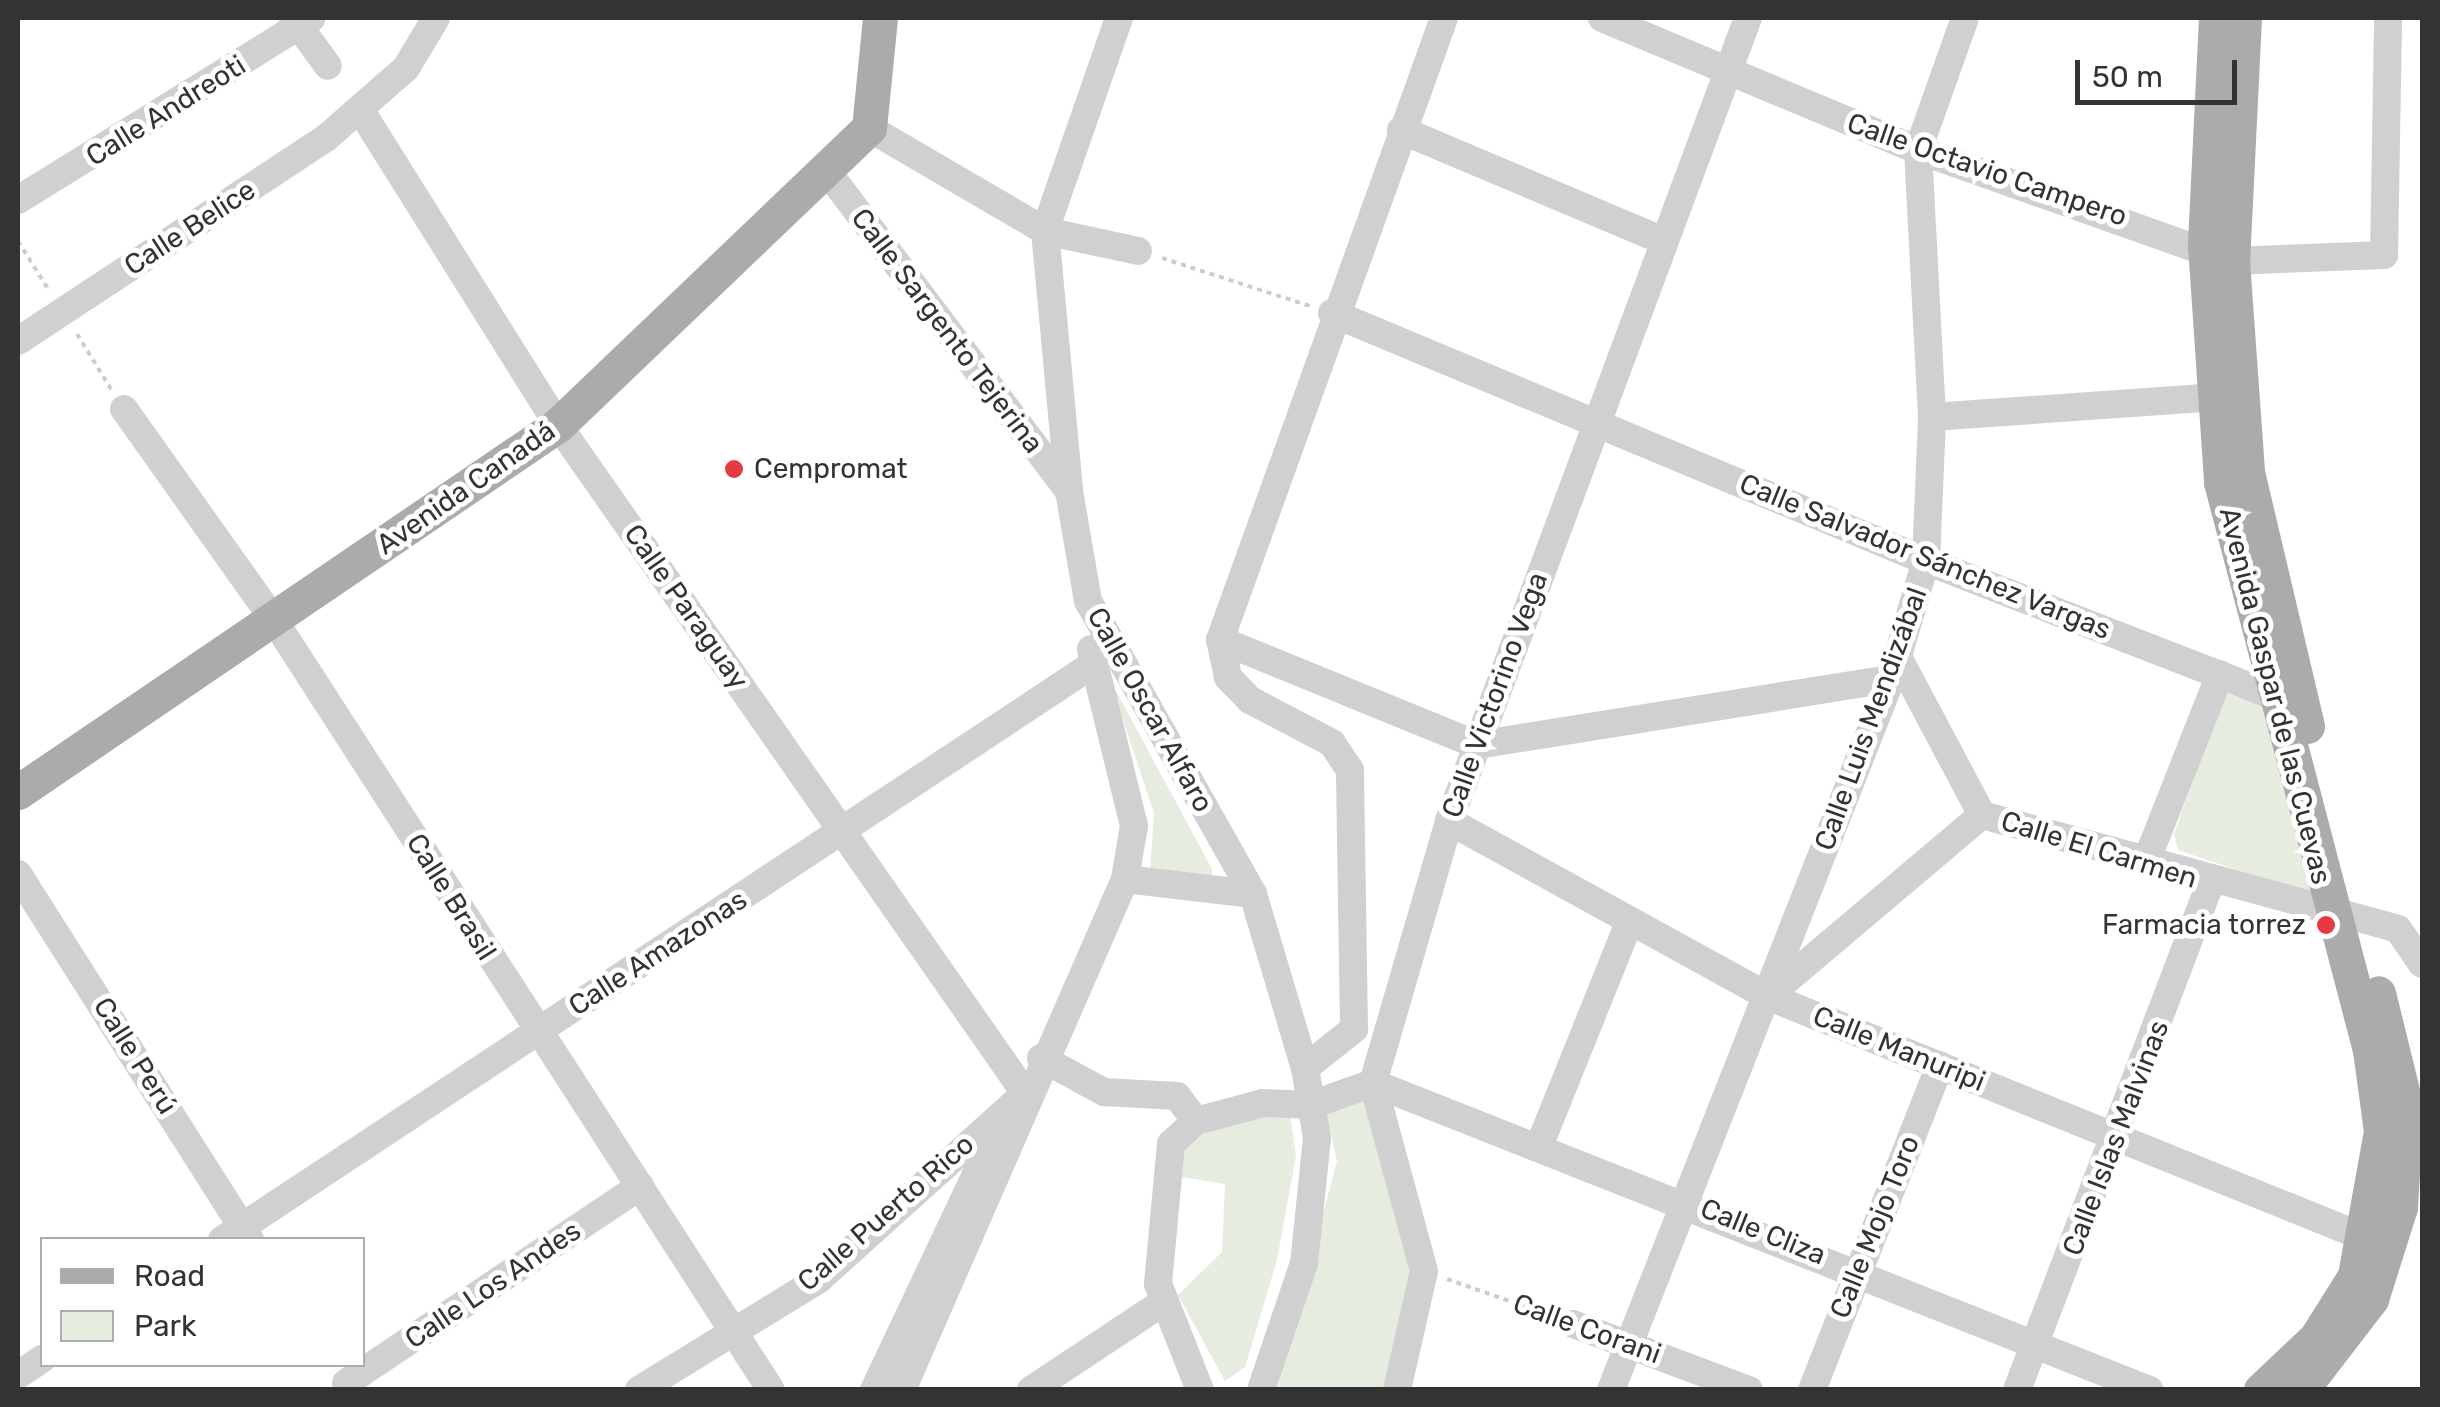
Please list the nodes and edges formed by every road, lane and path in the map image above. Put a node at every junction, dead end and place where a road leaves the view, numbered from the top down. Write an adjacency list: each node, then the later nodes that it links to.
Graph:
1 (436, 18): 14 (street, Calle Belice)
2 (880, 18): 15 (main road)
3 (1118, 18): 20 (street, Calle Oscar Alfaro)
4 (1444, 18): 16 (street)
5 (1602, 18): 13 (street, Calle Octavio Campero)
6 (1748, 18): 13 (street, Calle Victorino Vega)
7 (1966, 18): 17 (street, Calle Luis Mendizábal)
8 (2216, 18): 23 (main road, Avenida Gaspar de las Cuevas)
9 (2244, 18): 23 (main road, Avenida Gaspar de las Cuevas)
10 (2388, 18): 23 (street, Calle Octavio Campero)
11 (302, 21): 12 (street); 19 (street, Calle Andreoti)
12 (328, 66)
13 (1727, 73): 17 (street, Calle Octavio Campero); 21 (street, Calle Victorino Vega)
14 (361, 111): 25 (street, Calle Belice); 30 (street, Calle Paraguay)
15 (870, 128): 18 (main road, Avenida Canadá); 20 (street)
16 (1400, 130): 21 (street); 24 (street)
17 (1918, 150): 23 (street, Calle Octavio Campero); 28 (street, Calle Luis Mendizábal)
18 (826, 170): 30 (main road, Avenida Canadá); 31 (street, Calle Sargento Tejerina)
19 (18, 200)
20 (1045, 231): 22 (street); 31 (street, Calle Oscar Alfaro)
21 (1662, 240): 29 (street, Calle Victorino Vega)
22 (1138, 251): 24 (path)
23 (2218, 253): 26 (main road, Avenida Gaspar de las Cuevas)
24 (1332, 313): 29 (street, Calle Salvador Sánchez Vargas); 35 (street)
25 (18, 341)
26 (2229, 397): 28 (street); 39 (main road, Avenida Gaspar de las Cuevas)
27 (124, 410): 34 (street, Calle Brasil)
28 (1932, 417): 32 (street, Calle Luis Mendizábal)
29 (1594, 421): 32 (street, Calle Salvador Sánchez Vargas); 40 (street, Calle Victorino Vega)
30 (558, 424): 34 (main road, Avenida Canadá); 44 (street, Calle Paraguay)
31 (1069, 491): 33 (street, Calle Oscar Alfaro)
32 (1926, 562): 37 (street, Calle Luis Mendizábal); 38 (street, Calle Salvador Sánchez Vargas)
33 (1088, 600): 36 (street); 49 (street, Calle Oscar Alfaro)
34 (274, 620): 41 (main road, Avenida Canadá); 55 (street, Calle Brasil)
35 (1220, 640): 40 (street); 58 (street)
36 (1092, 665): 44 (street, Calle Amazonas); 47 (street)
37 (1895, 668): 40 (street); 42 (street); 54 (street, Calle Luis Mendizábal)
38 (2220, 674): 39 (street, Calle Salvador Sánchez Vargas); 45 (street)
39 (2286, 694): 50 (main road, Avenida Gaspar de las Cuevas)
40 (1477, 745): 43 (street, Calle Victorino Vega)
41 (18, 792)
42 (1982, 815): 45 (street, Calle El Carmen); 54 (street)
43 (1450, 821): 51 (street, Calle Manuripi); 59 (street, Calle Victorino Vega)
44 (844, 832): 55 (street, Calle Amazonas); 60 (street, Calle Paraguay)
45 (2146, 862): 48 (street, Calle El Carmen)
46 (18, 874): 67 (street, Calle Perú)
47 (1125, 879): 49 (street); 56 (street)
48 (2210, 884): 50 (street, Calle El Carmen); 63 (street, Calle Islas Malvinas)
49 (1252, 894): 58 (street, Calle Oscar Alfaro)
50 (2344, 920): 52 (street, Calle El Carmen); 68 (main road, Avenida Gaspar de las Cuevas); 93 (main road, Avenida Gaspar de las Cuevas)
51 (1628, 925): 54 (street, Calle Manuripi); 64 (street)
52 (2410, 927): 53 (street)
53 (2422, 964)
54 (1767, 996): 57 (street, Calle Manuripi); 66 (street, Calle Luis Mendizábal)
55 (536, 1032): 65 (street, Calle Brasil); 67 (street, Calle Amazonas)
56 (1041, 1058): 60 (street); 62 (street)
57 (1940, 1065): 63 (street, Calle Manuripi); 69 (street, Calle Mojo Toro)
58 (1305, 1068): 61 (street, Calle Oscar Alfaro)
59 (1373, 1083): 61 (street); 64 (street, Calle Cliza); 70 (street)
60 (1026, 1093): 73 (street, Calle Puerto Rico); 81 (street); 82 (street)
61 (1311, 1105): 62 (street); 85 (street, Calle Oscar Alfaro)
62 (1196, 1121): 71 (street)
63 (2120, 1138): 68 (street, Calle Manuripi); 75 (street, Calle Islas Malvinas)
64 (1540, 1144): 66 (street, Calle Cliza)
65 (640, 1186): 73 (street, Calle Brasil); 77 (street, Calle Los Andes)
66 (1684, 1199): 69 (street, Calle Cliza); 74 (street, Calle Luis Mendizábal)
67 (238, 1235)
68 (2366, 1238): 92 (main road, Avenida Gaspar de las Cuevas)
69 (1858, 1270): 75 (street, Calle Cliza); 89 (street, Calle Mojo Toro)
70 (1424, 1271): 72 (path, Calle Corani); 86 (street)
71 (1165, 1301): 83 (street); 84 (street)
72 (1573, 1324): 74 (street, Calle Corani)
73 (730, 1330): 79 (street, Calle Puerto Rico); 80 (street, Calle Brasil)
74 (1629, 1342): 87 (street, Calle Luis Mendizábal); 88 (street, Calle Corani)
75 (2036, 1342): 90 (street, Calle Islas Malvinas); 91 (street, Calle Cliza)
76 (40, 1359): 78 (street)
77 (365, 1365)
78 (18, 1375)
79 (639, 1390)
80 (771, 1390)
81 (874, 1390)
82 (902, 1390)
83 (1031, 1390)
84 (1200, 1390)
85 (1260, 1390)
86 (1397, 1390)
87 (1611, 1390)
88 (1749, 1390)
89 (1812, 1390)
90 (2018, 1390)
91 (2150, 1390)
92 (2261, 1390)
93 (2301, 1390)

